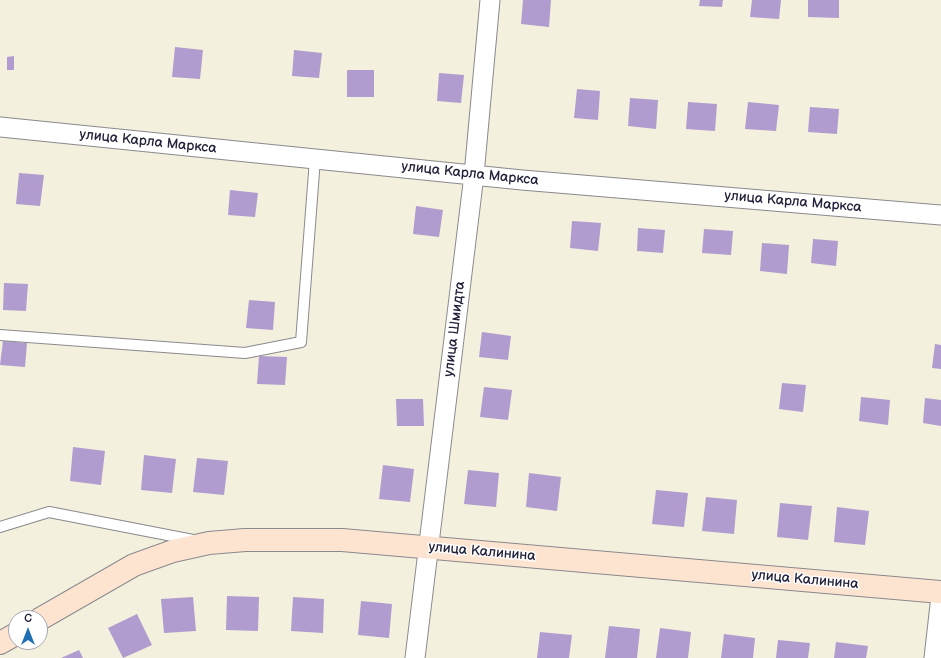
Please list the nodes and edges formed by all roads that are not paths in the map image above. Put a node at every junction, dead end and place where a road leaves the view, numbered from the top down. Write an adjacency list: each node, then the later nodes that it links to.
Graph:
1 (490, 0): 4 (street, улица Шмидта)
2 (0, 127): 3 (street, улица Карла Маркса)
3 (315, 159): 4 (street, улица Карла Маркса); 6 (lane)
4 (474, 175): 5 (street, улица Карла Маркса); 9 (street, улица Шмидта)
5 (941, 215)
6 (0, 335)
7 (0, 527): 8 (lane)
8 (209, 543): 9 (main road, улица Калинина); 12 (main road, улица Калинина)
9 (428, 547): 10 (main road, улица Калинина); 13 (street, улица Шмидта)
10 (941, 592)
11 (941, 596): 14 (street)
12 (48, 614)
13 (414, 658)
14 (934, 658)

